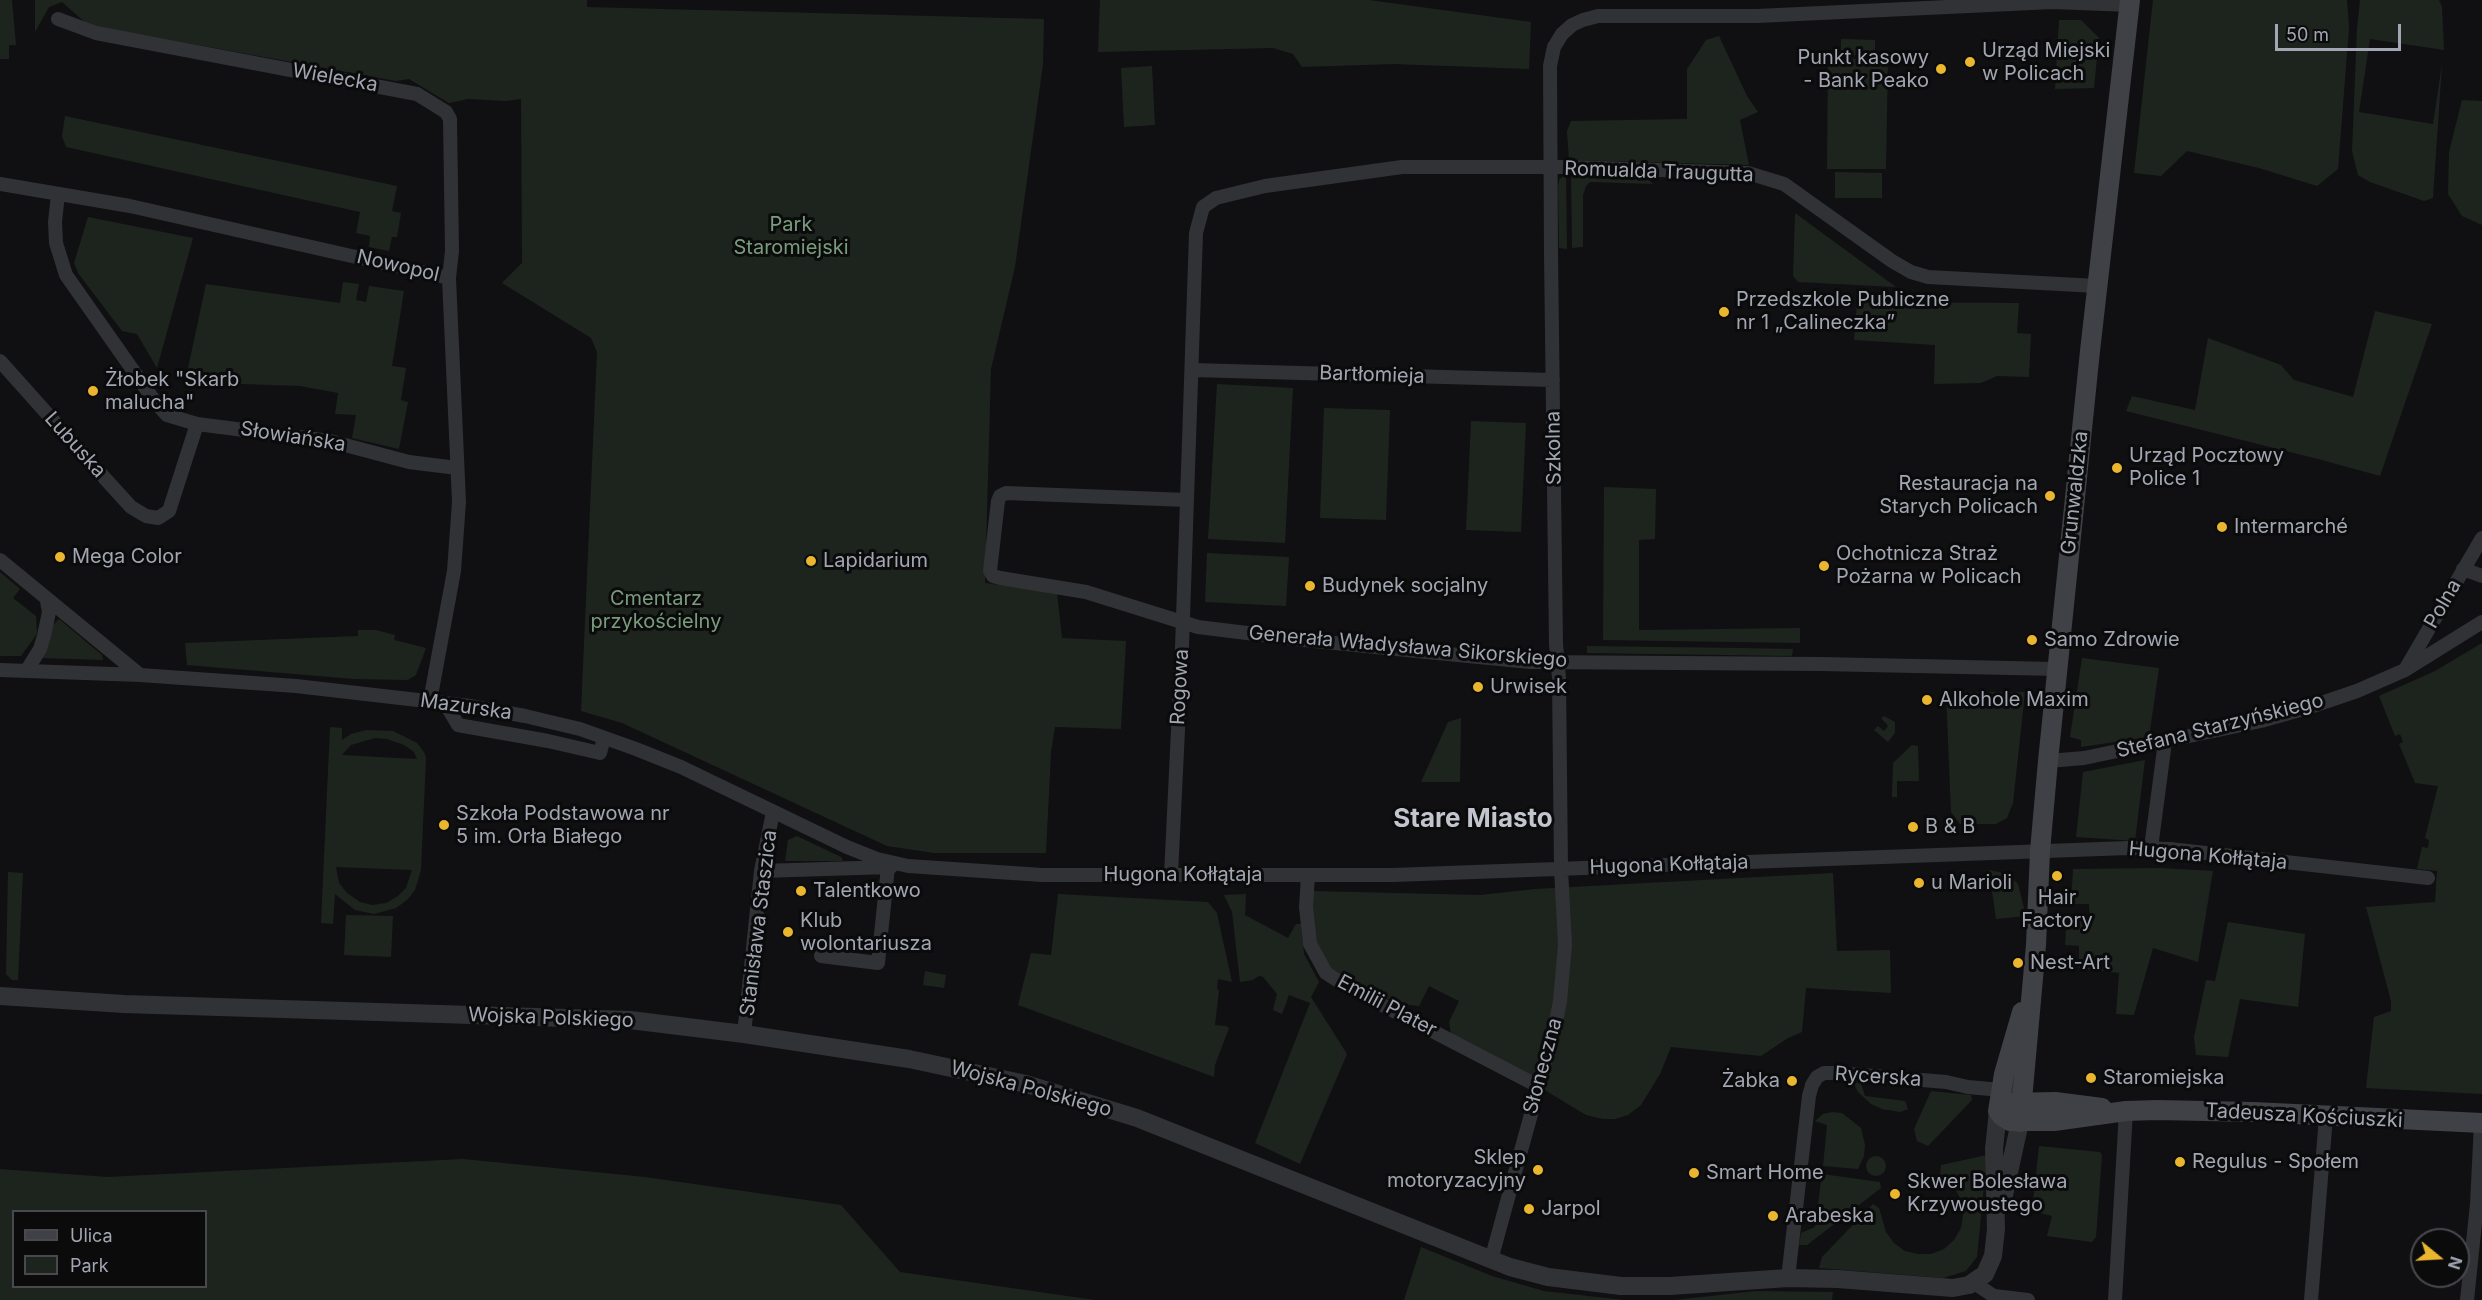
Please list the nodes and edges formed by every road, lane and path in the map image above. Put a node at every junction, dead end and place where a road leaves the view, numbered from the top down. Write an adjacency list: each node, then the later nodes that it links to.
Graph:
1 (2130, 2): 3 (street, Szkolna); 8 (main road, Grunwaldzka)
2 (58, 19): 7 (street, Wielecka)
3 (1550, 167): 6 (street, Romualda Traugutta); 8 (street, Romualda Traugutta); 11 (street, Szkolna)
4 (0, 184): 5 (street, Nowopol)
5 (58, 194): 7 (street, Nowopol); 12 (street, Słowiańska)
6 (1203, 207): 10 (street, Rogowa)
7 (449, 278): 13 (street, Nowopol)
8 (2097, 285): 23 (main road, Grunwaldzka)
9 (0, 361): 12 (street, Lubuska)
10 (1192, 370): 11 (street, Bartłomieja); 14 (street, Rogowa)
11 (1553, 381): 22 (street, Szkolna)
12 (197, 424): 13 (street, Słowiańska)
13 (457, 468): 28 (street, Nowopol)
14 (1187, 500): 20 (street, Rogowa); 20 (street, Generała Władysława Sikorskiego)
15 (2482, 538): 17 (street, Polna)
16 (0, 560): 19 (street)
17 (2463, 569): 18 (street); 26 (street, Polna)
18 (2482, 576)
19 (47, 601): 25 (street); 27 (street)
20 (1183, 622): 22 (street, Generała Władysława Sikorskiego); 40 (street, Rogowa)
21 (2482, 622): 26 (street, Stefana Starzyńskiego)
22 (1558, 662): 23 (street, Generała Władysława Sikorskiego); 38 (street, Szkolna)
23 (2057, 669): 32 (main road, Grunwaldzka)
24 (0, 670): 25 (street, Mazurska)
25 (27, 670): 27 (street, Mazurska)
26 (2405, 670): 31 (street, Stefana Starzyńskiego)
27 (140, 675): 28 (street, Mazurska)
28 (430, 701): 29 (street, Mazurska)
29 (445, 703): 30 (street, Mazurska); 30 (street)
30 (604, 738): 33 (street, Mazurska)
31 (2165, 742): 32 (street, Stefana Starzyńskiego); 34 (street)
32 (2048, 761): 35 (main road, Grunwaldzka)
33 (773, 812): 36 (street, Hugona Kołłątaja); 39 (street, Stanisława Staszica)
34 (2151, 848): 35 (street, Hugona Kołłątaja); 42 (street, Hugona Kołłątaja)
35 (2040, 851): 38 (street, Hugona Kołłątaja); 44 (main road, Grunwaldzka)
36 (908, 866): 37 (street, Hugona Kołłątaja); 40 (street, Hugona Kołłątaja)
37 (888, 867): 39 (street, Hugona Kołłątaja); 43 (street)
38 (1561, 869): 41 (street, Hugona Kołłątaja); 48 (street, Słoneczna)
39 (761, 871): 46 (street, Stanisława Staszica)
40 (1171, 875): 41 (street, Hugona Kołłątaja)
41 (1308, 876): 48 (street, Emilii Plater)
42 (2428, 878)
43 (821, 956)
44 (2032, 981): 47 (main road, Grunwaldzka); 49 (main road, Grunwaldzka)
45 (0, 996): 46 (street, Wojska Polskiego)
46 (744, 1034): 57 (street, Wojska Polskiego)
47 (2026, 1070): 49 (street); 50 (main road, Grunwaldzka)
48 (1538, 1086): 57 (street, Słoneczna)
49 (2001, 1090): 51 (main road, Grunwaldzka); 58 (street, Rycerska)
50 (2023, 1101): 51 (main road, Tadeusza Kościuszki); 52 (main road, Tadeusza Kościuszki); 54 (main road, Grunwaldzka)
51 (1998, 1111): 54 (main road); 56 (street, Grunwaldzka)
52 (2126, 1111): 53 (main road, Tadeusza Kościuszki); 54 (main road, Tadeusza Kościuszki); 61 (street)
53 (2326, 1117): 55 (main road, Tadeusza Kościuszki); 62 (street)
54 (2020, 1122): 56 (street, Grunwaldzka)
55 (2482, 1123): 63 (street)
56 (1996, 1229): 59 (street, Grunwaldzka)
57 (1491, 1260): 58 (street, Wojska Polskiego)
58 (1788, 1278): 59 (street, Wojska Polskiego)
59 (1974, 1283): 60 (street)
60 (2028, 1300)
61 (2115, 1300)
62 (2311, 1300)
63 (2467, 1300)

